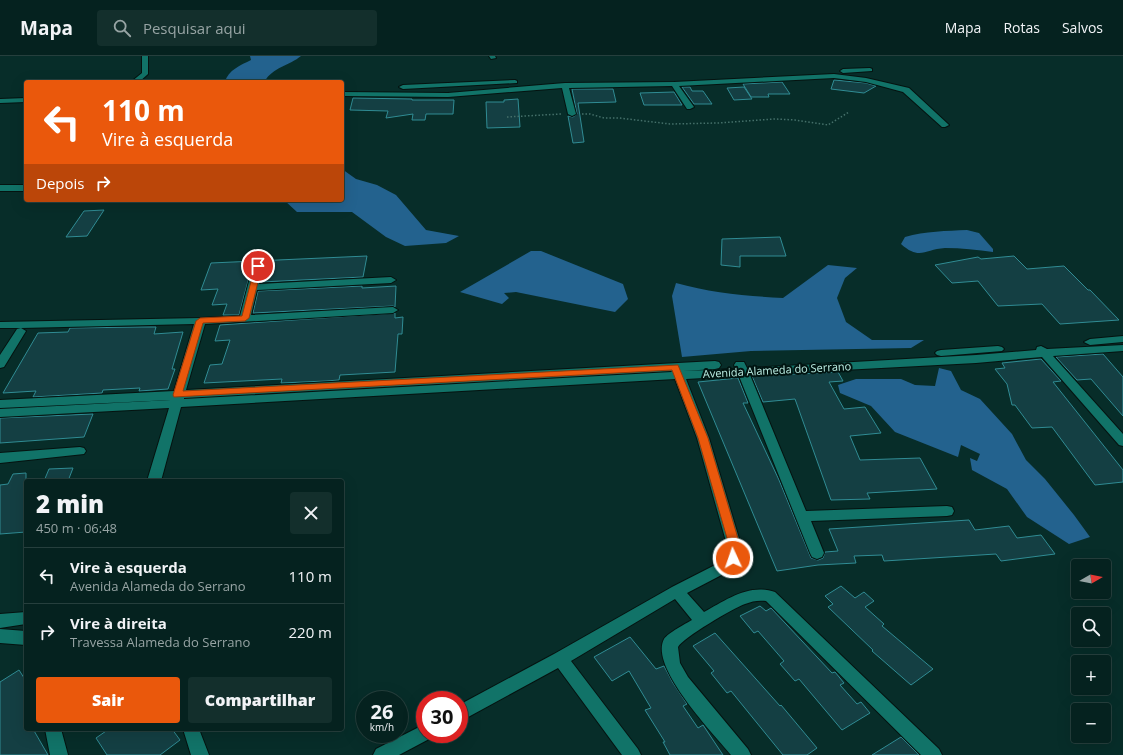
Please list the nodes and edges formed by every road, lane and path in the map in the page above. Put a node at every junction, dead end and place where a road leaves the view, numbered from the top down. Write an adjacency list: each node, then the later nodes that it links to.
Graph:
1 (145, 56): 3 (street)
2 (870, 70): 6 (street)
3 (138, 80)
4 (674, 84): 5 (street); 10 (street); 14 (street)
5 (565, 85): 7 (street); 12 (street)
6 (344, 89)
7 (344, 94)
8 (24, 100): 9 (street)
9 (0, 101)
10 (690, 107)
11 (849, 112): 12 (path)
12 (572, 114): 13 (path)
13 (508, 117)
14 (945, 125)
15 (0, 188): 16 (street)
16 (24, 188)
17 (258, 266): 19 (street)
18 (391, 280): 19 (street)
19 (253, 288): 21 (street)
20 (393, 310): 21 (street)
21 (245, 318): 22 (street)
22 (200, 321): 23 (street); 31 (street)
23 (0, 325)
24 (21, 331): 28 (street)
25 (1123, 340): 27 (street, Avenida Alameda do Serrano)
26 (1123, 348): 27 (street, Avenida Alameda do Serrano)
27 (1042, 349): 29 (street, Avenida Alameda do Serrano); 34 (street)
28 (0, 364)
29 (741, 368): 30 (street, Avenida Alameda do Serrano); 39 (street)
30 (677, 371): 31 (street, Avenida Alameda do Serrano); 41 (street)
31 (176, 399): 32 (street, Avenida Alameda do Serrano); 33 (street, Avenida Alameda do Serrano); 37 (street)
32 (0, 404)
33 (0, 413)
34 (1123, 442)
35 (80, 451): 36 (street)
36 (0, 458)
37 (155, 479)
38 (947, 510): 39 (street)
39 (802, 516): 40 (street)
40 (817, 553)
41 (677, 591): 44 (street); 47 (street)
42 (24, 618): 43 (street)
43 (0, 620)
44 (702, 621): 56 (street); 57 (street)
45 (0, 636): 46 (street)
46 (24, 638)
47 (560, 659): 48 (street); 55 (street)
48 (468, 709)
49 (53, 731): 52 (street)
50 (192, 731): 53 (street)
51 (416, 737): 54 (street)
52 (59, 755)
53 (200, 755)
54 (382, 755)
55 (632, 755)
56 (742, 755)
57 (934, 755)

